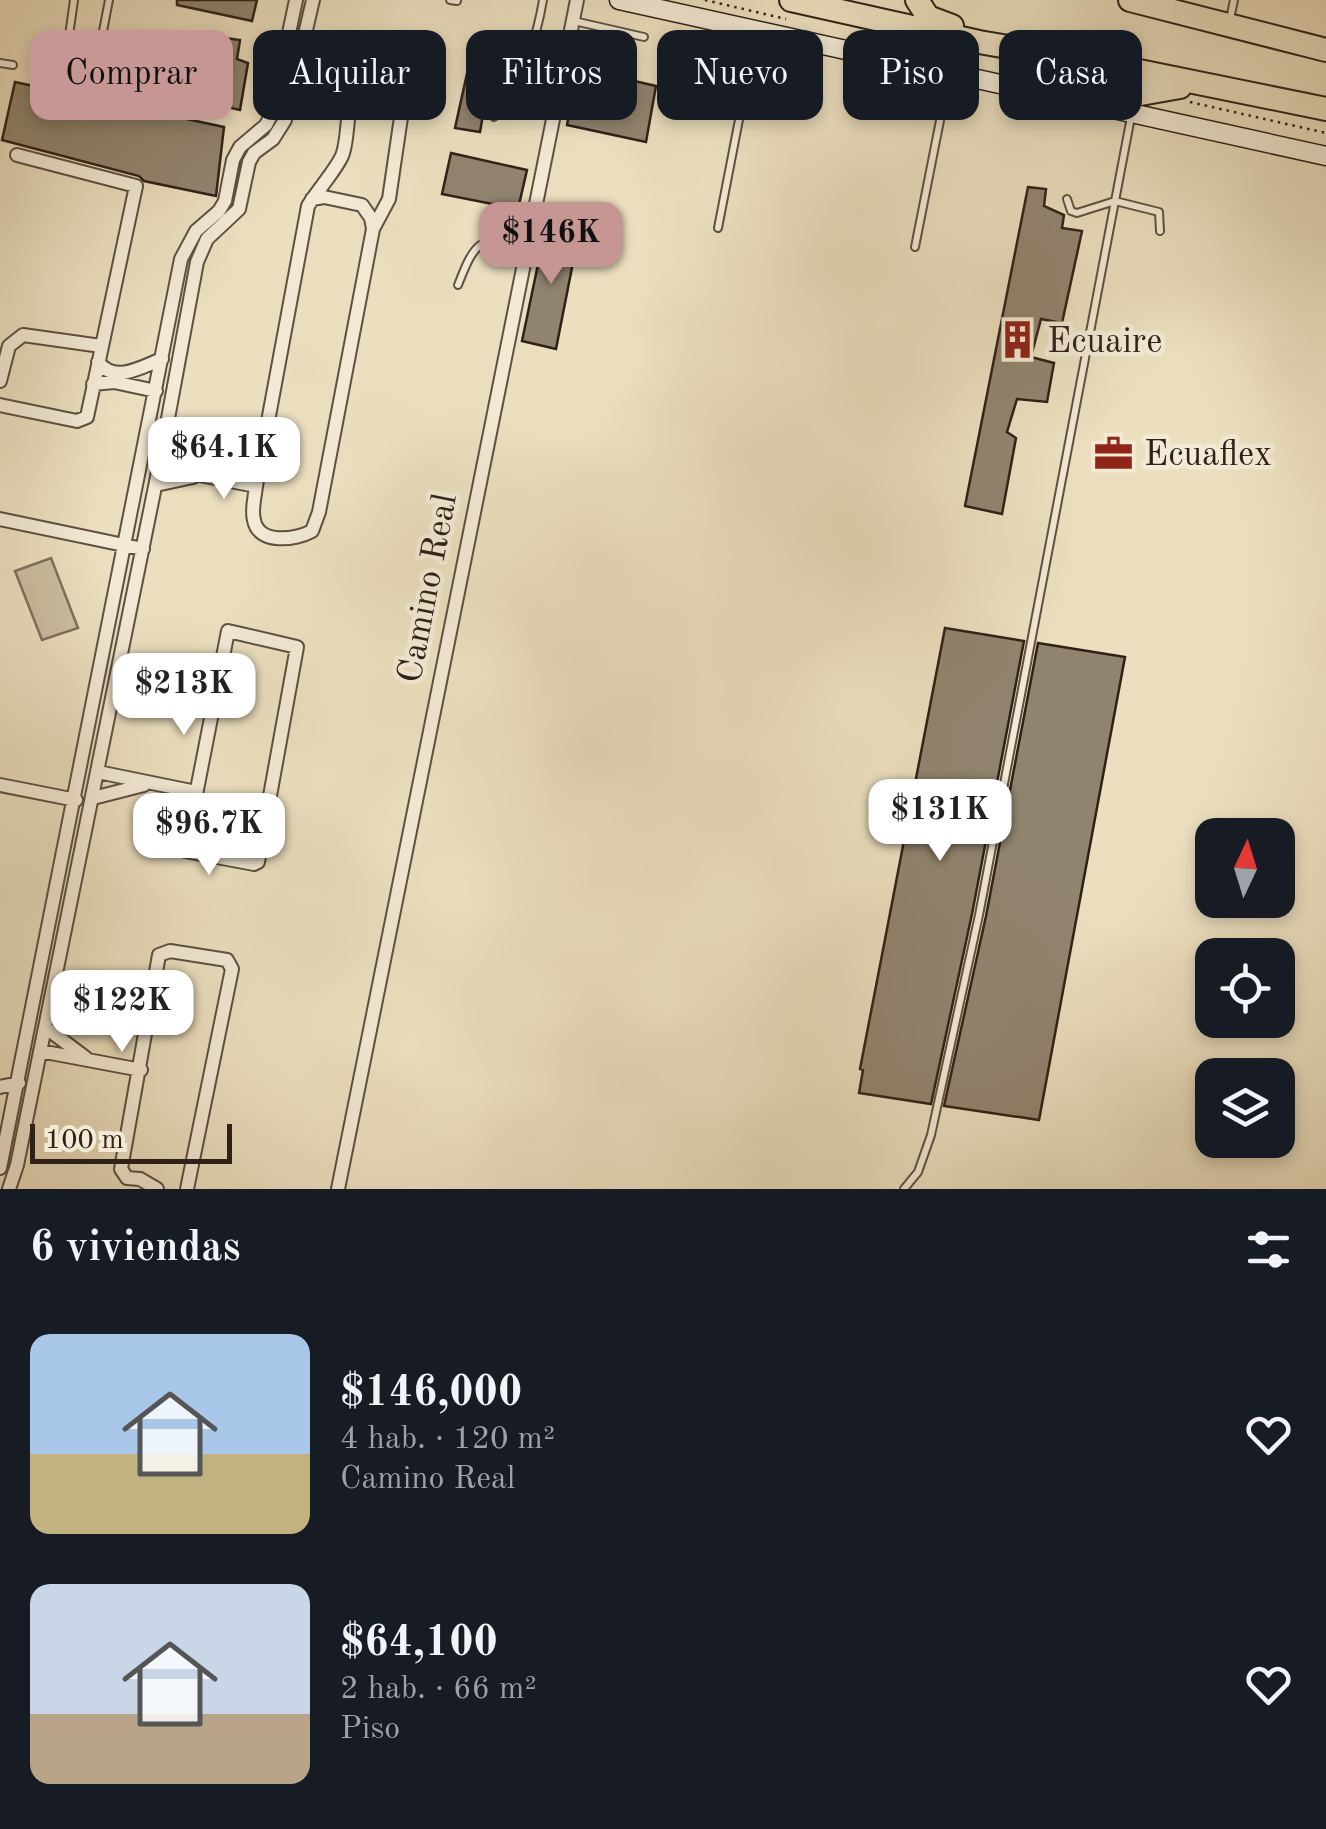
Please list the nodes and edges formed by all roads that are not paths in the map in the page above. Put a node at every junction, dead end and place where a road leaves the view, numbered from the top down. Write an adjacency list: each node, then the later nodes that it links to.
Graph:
1 (74, 0): 14 (lane)
2 (109, 0): 15 (lane)
3 (296, 0): 43 (street)
4 (313, 0): 44 (street)
5 (543, 0): 16 (lane)
6 (577, 0): 12 (street, Camino Real)
7 (618, 0): 17 (street)
8 (791, 0): 20 (highway)
9 (917, 0): 19 (highway)
10 (1130, 0): 13 (highway)
11 (1234, 0): 13 (lane)
12 (573, 20): 18 (lane); 40 (street, Camino Real)
13 (1229, 25): 21 (highway)
14 (69, 30)
15 (103, 30)
16 (538, 30)
17 (756, 30)
18 (644, 37)
19 (999, 39)
20 (999, 44)
21 (1326, 50)
22 (0, 63): 23 (lane)
23 (13, 65)
24 (1142, 73): 25 (highway)
25 (1206, 87): 26 (highway); 28 (highway)
26 (1142, 100)
27 (1142, 106): 33 (street)
28 (1326, 110)
29 (739, 120): 37 (lane)
30 (941, 120): 41 (lane)
31 (1130, 120): 36 (lane)
32 (17, 155): 45 (street)
33 (1326, 156)
34 (312, 198): 38 (street); 38 (street); 55 (street)
35 (1067, 200): 36 (lane)
36 (1115, 200): 39 (lane); 78 (lane)
37 (718, 228)
38 (372, 229): 55 (street)
39 (1160, 232)
40 (527, 241): 42 (lane); 77 (street, Camino Real)
41 (915, 247)
42 (458, 285)
43 (172, 307): 44 (street); 46 (street)
44 (188, 310): 52 (street)
45 (101, 346): 47 (street); 48 (street)
46 (162, 358): 47 (street); 50 (street)
47 (98, 362): 49 (street)
48 (0, 381)
49 (93, 384): 50 (street); 51 (street)
50 (156, 391): 57 (street)
51 (0, 405)
52 (160, 467): 53 (street); 54 (street)
53 (200, 476): 54 (street); 55 (street)
54 (156, 485): 58 (street)
55 (256, 486)
56 (0, 519): 57 (street)
57 (123, 545): 58 (street); 63 (street)
58 (143, 549): 59 (street)
59 (98, 772): 60 (street); 64 (street)
60 (150, 783): 62 (street); 64 (street)
61 (0, 785): 63 (street)
62 (196, 792): 62 (street)
63 (72, 799): 64 (street); 69 (street)
64 (92, 800): 65 (street)
65 (45, 1028): 66 (street); 67 (street)
66 (40, 1052): 67 (street); 73 (street)
67 (88, 1060): 68 (street)
68 (141, 1070): 75 (street); 76 (street)
69 (18, 1083): 70 (street); 71 (street)
70 (0, 1088)
71 (6, 1118): 72 (street)
72 (2, 1164): 73 (street)
73 (18, 1164): 74 (street)
74 (9, 1189)
75 (157, 1189)
76 (186, 1189)
77 (338, 1189)
78 (904, 1189)

